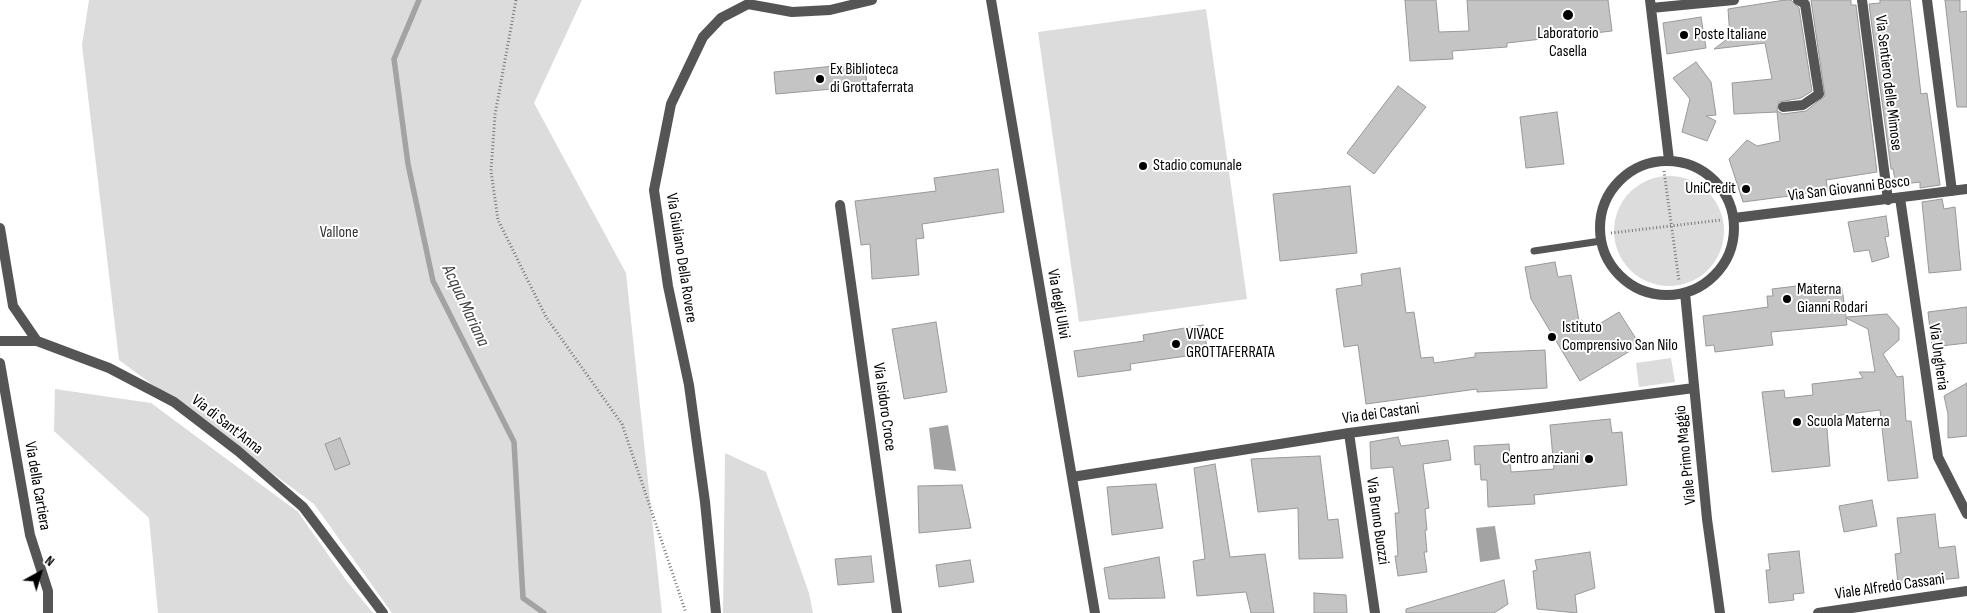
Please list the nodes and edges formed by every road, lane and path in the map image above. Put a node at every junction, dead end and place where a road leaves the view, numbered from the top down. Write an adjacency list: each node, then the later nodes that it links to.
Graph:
1 (516, 0): 32 (path)
2 (872, 0): 33 (street, Via Giuliano Della Rovere)
3 (991, 0): 27 (street, Via degli Ulivi)
4 (1734, 0): 8 (street)
5 (1798, 0): 9 (street)
6 (1862, 0): 14 (street, Via Sentiero delle Mimose)
7 (1927, 0): 12 (street)
8 (1650, 4): 10 (street)
9 (1782, 107)
10 (1666, 160): 16 (street); 17 (path); 19 (street)
11 (1967, 189): 12 (street, Via San Giovanni Bosco)
12 (1952, 191): 13 (street, Via San Giovanni Bosco)
13 (1900, 198): 14 (street, Via San Giovanni Bosco); 28 (street, Via Ungheria)
14 (1888, 200): 16 (street, Via San Giovanni Bosco)
15 (840, 205): 34 (street, Via Isidoro Croce)
16 (1734, 218): 17 (path); 21 (street)
17 (1673, 227): 19 (path); 21 (path)
18 (0, 228): 23 (street)
19 (1601, 238): 20 (lane); 21 (street)
20 (1534, 251)
21 (1683, 294): 25 (street, Viale Primo Maggio)
22 (0, 340): 23 (street, Via di Sant'Anna)
23 (37, 341): 31 (street, Via di Sant'Anna)
24 (0, 363): 30 (street, Via della Cartiera)
25 (1694, 388): 26 (street, Via dei Castani); 37 (street, Viale Primo Maggio)
26 (1349, 433): 27 (street, Via dei Castani); 36 (street, Via Bruno Buozzi)
27 (1072, 476): 35 (street, Via degli Ulivi)
28 (1967, 514)
29 (1967, 591): 38 (street, Viale Alfredo Cassani)
30 (48, 613)
31 (383, 613)
32 (686, 613)
33 (716, 613)
34 (897, 613)
35 (1095, 613)
36 (1375, 613)
37 (1720, 613)
38 (1818, 613)

